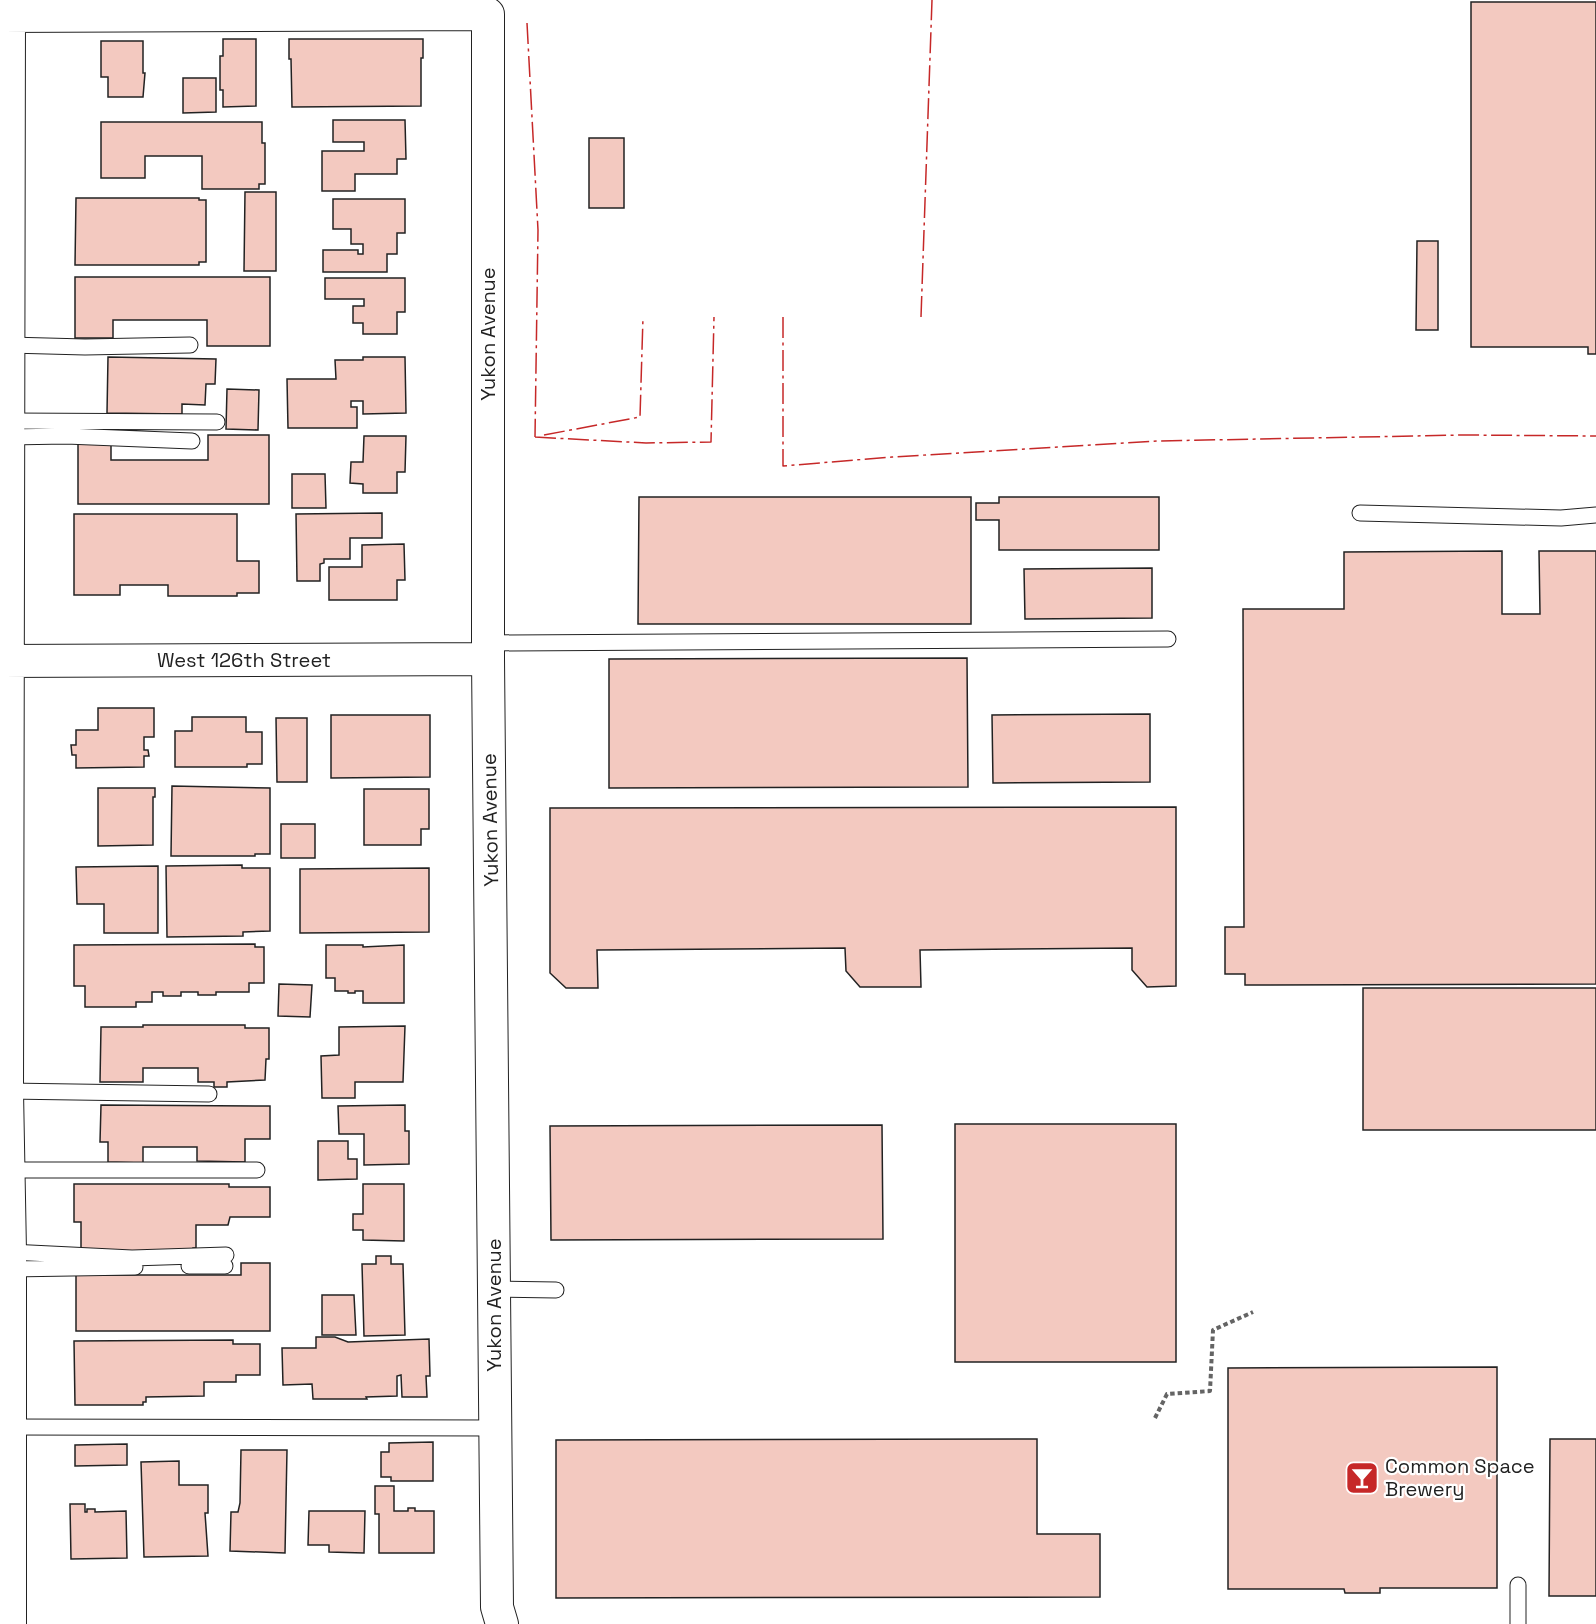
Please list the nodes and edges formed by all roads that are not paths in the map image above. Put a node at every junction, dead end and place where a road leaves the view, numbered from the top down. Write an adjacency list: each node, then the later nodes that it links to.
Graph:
1 (5, 16): 2 (street); 10 (street, Yukon Avenue)
2 (9, 345): 3 (lane); 5 (street)
3 (190, 345)
4 (217, 422): 5 (lane)
5 (9, 429): 6 (lane); 11 (street)
6 (192, 441)
7 (1360, 513): 8 (lane)
8 (1596, 515)
9 (1168, 639): 10 (lane)
10 (488, 651): 11 (street, West 126th Street); 18 (street, Yukon Avenue)
11 (5, 661): 12 (street)
12 (7, 1091): 13 (lane); 14 (street)
13 (209, 1094)
14 (8, 1170): 15 (lane); 16 (street)
15 (256, 1170)
16 (10, 1260): 17 (lane); 20 (street)
17 (225, 1260)
18 (494, 1289): 19 (lane); 21 (street, Yukon Avenue)
19 (556, 1290)
20 (5, 1427): 21 (lane); 23 (street)
21 (495, 1428): 24 (street, Yukon Avenue)
22 (1518, 1585): 25 (lane)
23 (10, 1624)
24 (502, 1624)
25 (1518, 1624)

